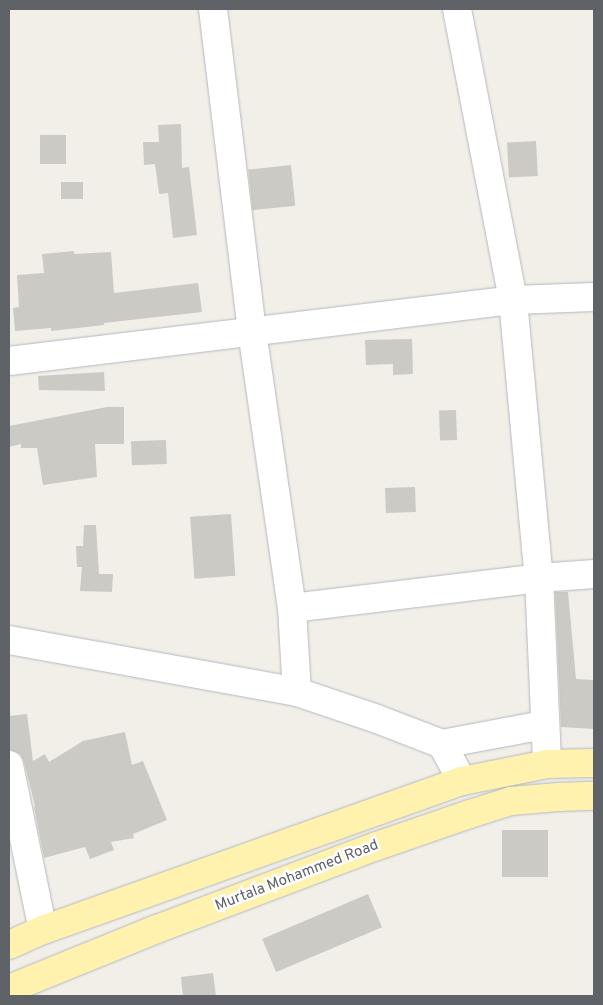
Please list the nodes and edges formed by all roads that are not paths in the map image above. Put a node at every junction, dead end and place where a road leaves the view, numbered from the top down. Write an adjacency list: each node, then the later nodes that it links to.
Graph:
1 (213, 9): 5 (street)
2 (457, 9): 4 (street)
3 (594, 297): 4 (street)
4 (513, 300): 5 (street); 8 (street)
5 (252, 331): 6 (street); 9 (street)
6 (9, 361)
7 (594, 574): 8 (street)
8 (539, 578): 9 (street); 12 (street)
9 (292, 608): 11 (street)
10 (9, 640): 11 (street)
11 (297, 692): 13 (street)
12 (544, 725): 13 (street); 16 (street)
13 (442, 744): 17 (street)
14 (594, 763): 16 (main road)
15 (9, 764): 19 (street)
16 (547, 764): 17 (main road)
17 (462, 781): 19 (main road)
18 (594, 796): 21 (main road, Murtala Mohammed Road)
19 (43, 930): 20 (main road)
20 (9, 945)
21 (9, 989)

